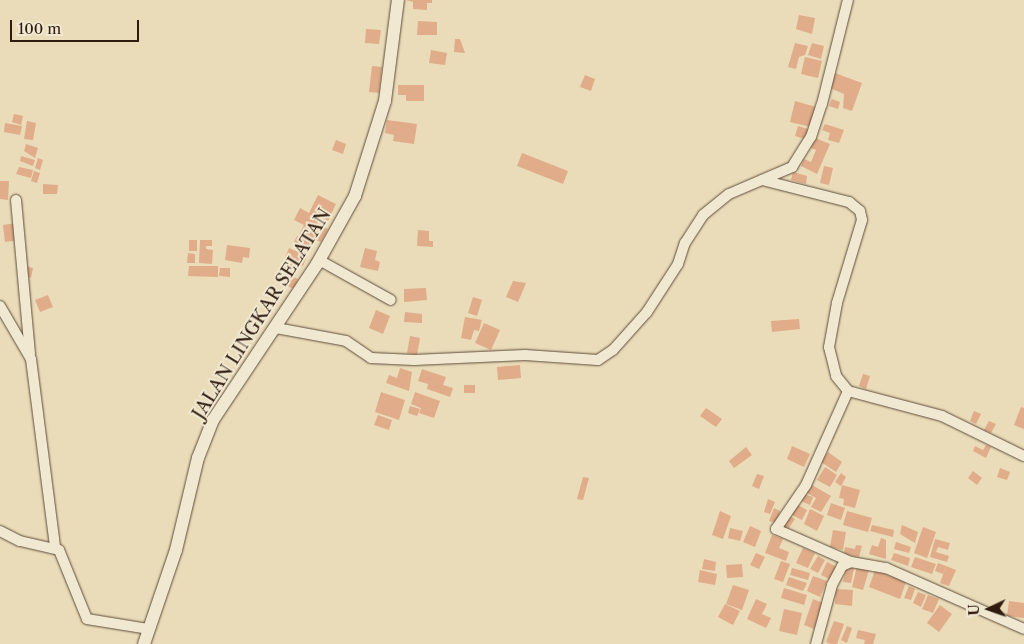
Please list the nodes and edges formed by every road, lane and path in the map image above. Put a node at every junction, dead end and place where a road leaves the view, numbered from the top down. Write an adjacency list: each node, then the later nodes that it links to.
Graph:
1 (398, 0): 5 (street, JALAN LINGKAR SELATAN)
2 (848, 0): 3 (street)
3 (762, 180): 8 (street); 10 (street)
4 (16, 200): 9 (street)
5 (319, 260): 6 (street); 8 (street, JALAN LINGKAR SELATAN)
6 (391, 300)
7 (0, 306): 9 (street)
8 (276, 328): 15 (street, JALAN LINGKAR SELATAN)
9 (31, 359): 13 (street)
10 (848, 391): 11 (street); 14 (street)
11 (1024, 456)
12 (0, 531): 13 (street)
13 (55, 547): 15 (street)
14 (851, 562): 16 (street); 18 (street)
15 (149, 629): 17 (street, JALAN LINGKAR SELATAN)
16 (1024, 629)
17 (144, 644)
18 (816, 644)

